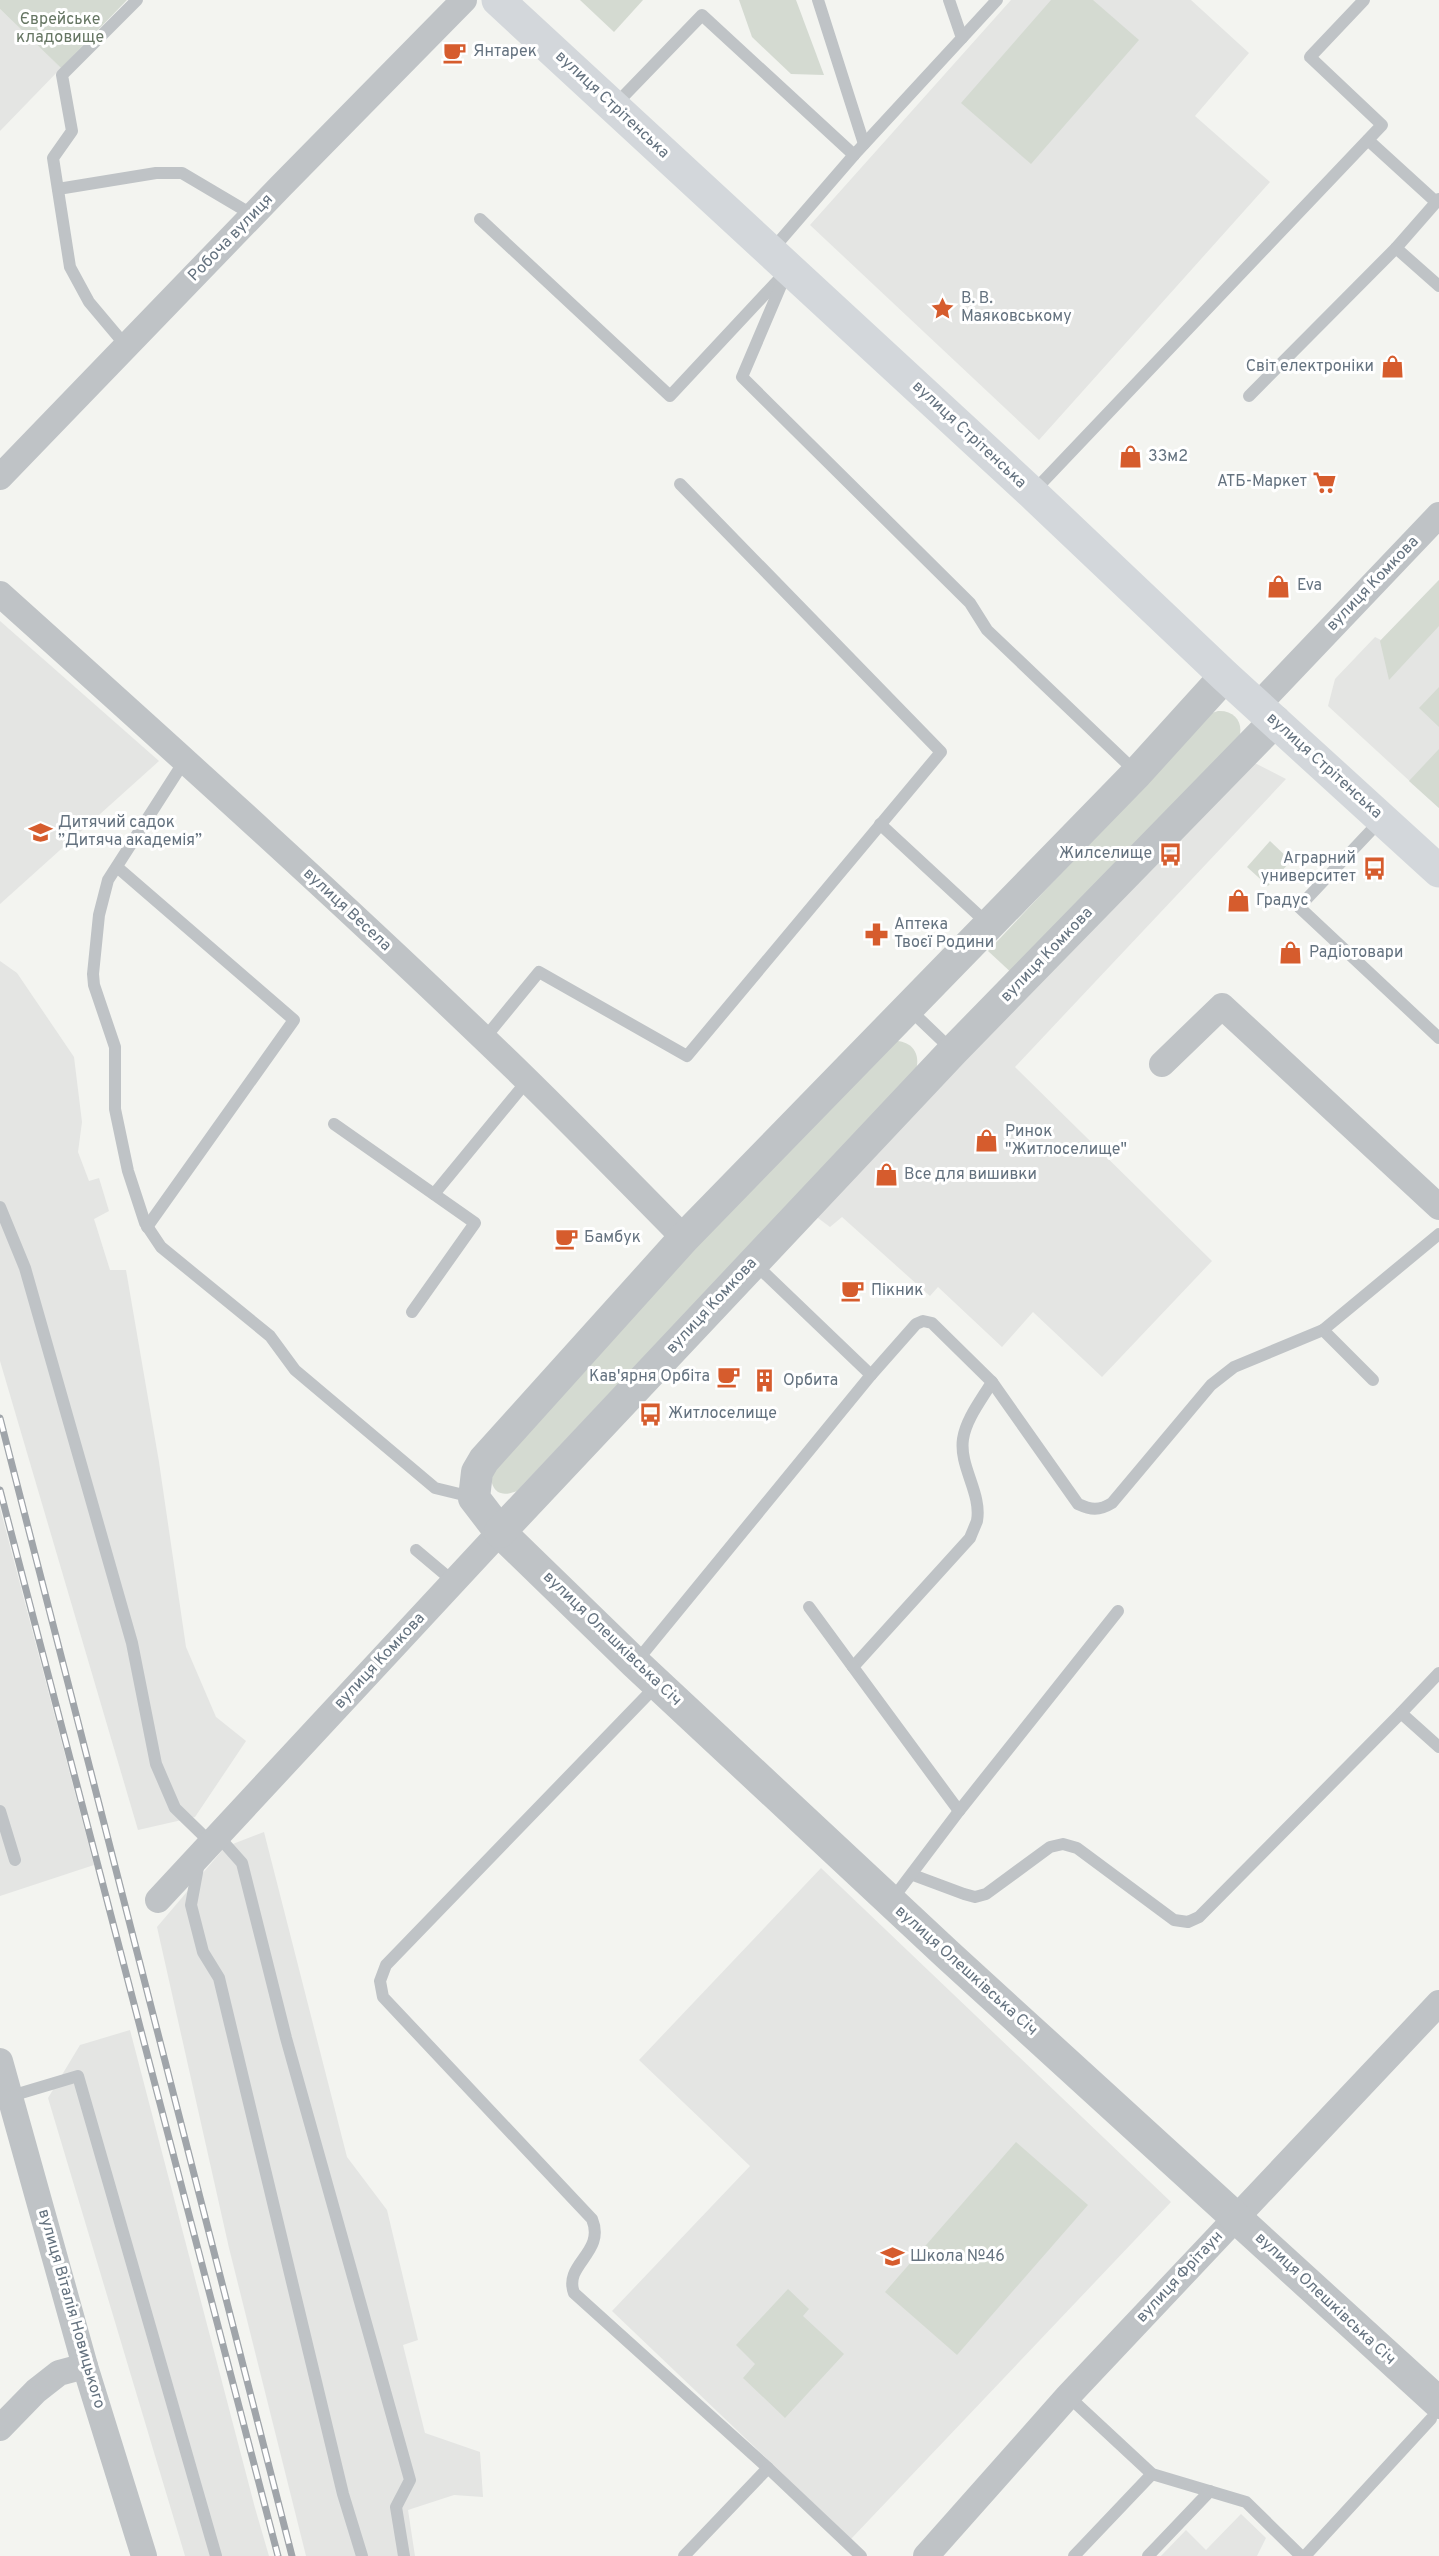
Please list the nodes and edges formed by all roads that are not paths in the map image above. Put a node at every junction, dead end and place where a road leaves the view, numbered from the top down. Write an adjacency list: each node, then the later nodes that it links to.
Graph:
1 (137, 0): 13 (lane)
2 (464, 0): 15 (street, Робоча вулиця)
3 (498, 0): 9 (main road, вулиця Стрітенська)
4 (818, 0): 11 (lane)
5 (950, 0): 8 (lane)
6 (997, 0): 8 (lane)
7 (1364, 0): 10 (lane)
8 (962, 38): 11 (lane)
9 (614, 107): 12 (lane); 18 (main road, вулиця Стрітенська)
10 (1368, 140): 14 (lane); 24 (lane)
11 (864, 144): 12 (lane)
12 (854, 155): 18 (lane)
13 (58, 189): 15 (lane); 20 (lane)
14 (1438, 201): 17 (lane)
15 (253, 215): 20 (street, Робоча вулиця)
16 (480, 219): 18 (lane)
17 (1396, 248): 19 (lane); 21 (lane)
18 (779, 260): 24 (main road, вулиця Стрітенська); 30 (lane)
19 (1439, 286)
20 (126, 346): 22 (street, Робоча вулиця)
21 (1249, 396)
22 (0, 477)
23 (680, 484): 32 (lane)
24 (1032, 493): 27 (main road, вулиця Стрітенська)
25 (1439, 515): 28 (street, вулиця Комкова)
26 (0, 594): 29 (street, вулиця Весела)
27 (1225, 676): 28 (main road, вулиця Стрітенська); 30 (street)
28 (1266, 713): 31 (main road, вулиця Стрітенська); 39 (street, вулиця Комкова)
29 (184, 760): 33 (lane); 38 (street, вулиця Весела)
30 (1137, 773): 35 (street)
31 (1382, 819): 34 (main road, вулиця Стрітенська); 37 (lane)
32 (880, 824): 35 (lane); 38 (lane)
33 (117, 867): 46 (lane); 46 (lane)
34 (1439, 871)
35 (988, 925): 36 (street)
36 (907, 1008): 39 (lane); 48 (street)
37 (1439, 1038)
38 (484, 1039): 41 (street, вулиця Весела)
39 (953, 1052): 49 (street, вулиця Комкова)
40 (1162, 1064): 45 (street)
41 (527, 1081): 43 (lane); 48 (street, вулиця Весела)
42 (334, 1124): 43 (lane)
43 (434, 1194): 50 (lane)
44 (0, 1207): 69 (lane)
45 (1439, 1207)
46 (147, 1227): 55 (lane)
47 (1439, 1234): 51 (lane)
48 (684, 1238): 55 (street)
49 (753, 1263): 52 (lane); 56 (street, вулиця Комкова)
50 (412, 1312)
51 (1323, 1330): 53 (lane); 54 (lane)
52 (871, 1376): 54 (lane); 61 (lane)
53 (1373, 1380)
54 (992, 1382): 62 (lane)
55 (474, 1498): 56 (street, вулиця Олешківська Січ)
56 (500, 1532): 58 (street, вулиця Комкова); 61 (street, вулиця Олешківська Січ)
57 (416, 1550): 58 (lane)
58 (454, 1582): 69 (street, вулиця Комкова)
59 (809, 1607): 62 (lane)
60 (1118, 1611): 68 (lane)
61 (635, 1663): 64 (street, вулиця Олешківська Січ)
62 (853, 1667): 68 (lane)
63 (1439, 1673): 65 (lane)
64 (658, 1684): 73 (street, вулиця Олешківська Січ); 82 (lane)
65 (1401, 1713): 66 (lane); 71 (lane)
66 (1439, 1747)
67 (0, 1811): 70 (lane)
68 (959, 1811): 71 (lane)
69 (210, 1845): 72 (street, вулиця Комкова); 87 (lane); 88 (lane)
70 (15, 1860)
71 (913, 1875): 73 (lane)
72 (158, 1900)
73 (891, 1902): 77 (street, вулиця Олешківська Січ)
74 (1439, 2003): 77 (street, вулиця Фрітаун)
75 (0, 2061): 76 (street, вулиця Віталія Новицького)
76 (5, 2099): 78 (street, вулиця Віталія Новицького); 86 (lane)
77 (1237, 2217): 79 (street, вулиця Фрітаун); 80 (street, вулиця Олешківська Січ)
78 (85, 2366): 81 (street); 85 (street, вулиця Віталія Новицького)
79 (1068, 2396): 83 (lane); 91 (street, вулиця Фрітаун)
80 (1435, 2411): 94 (lane)
81 (0, 2428)
82 (768, 2468): 89 (lane); 90 (lane)
83 (1152, 2474): 84 (lane); 92 (lane)
84 (1210, 2491): 93 (lane); 94 (lane)
85 (144, 2556)
86 (216, 2556)
87 (362, 2556)
88 (404, 2556)
89 (684, 2556)
90 (861, 2556)
91 (926, 2556)
92 (1074, 2556)
93 (1148, 2556)
94 (1303, 2556)

